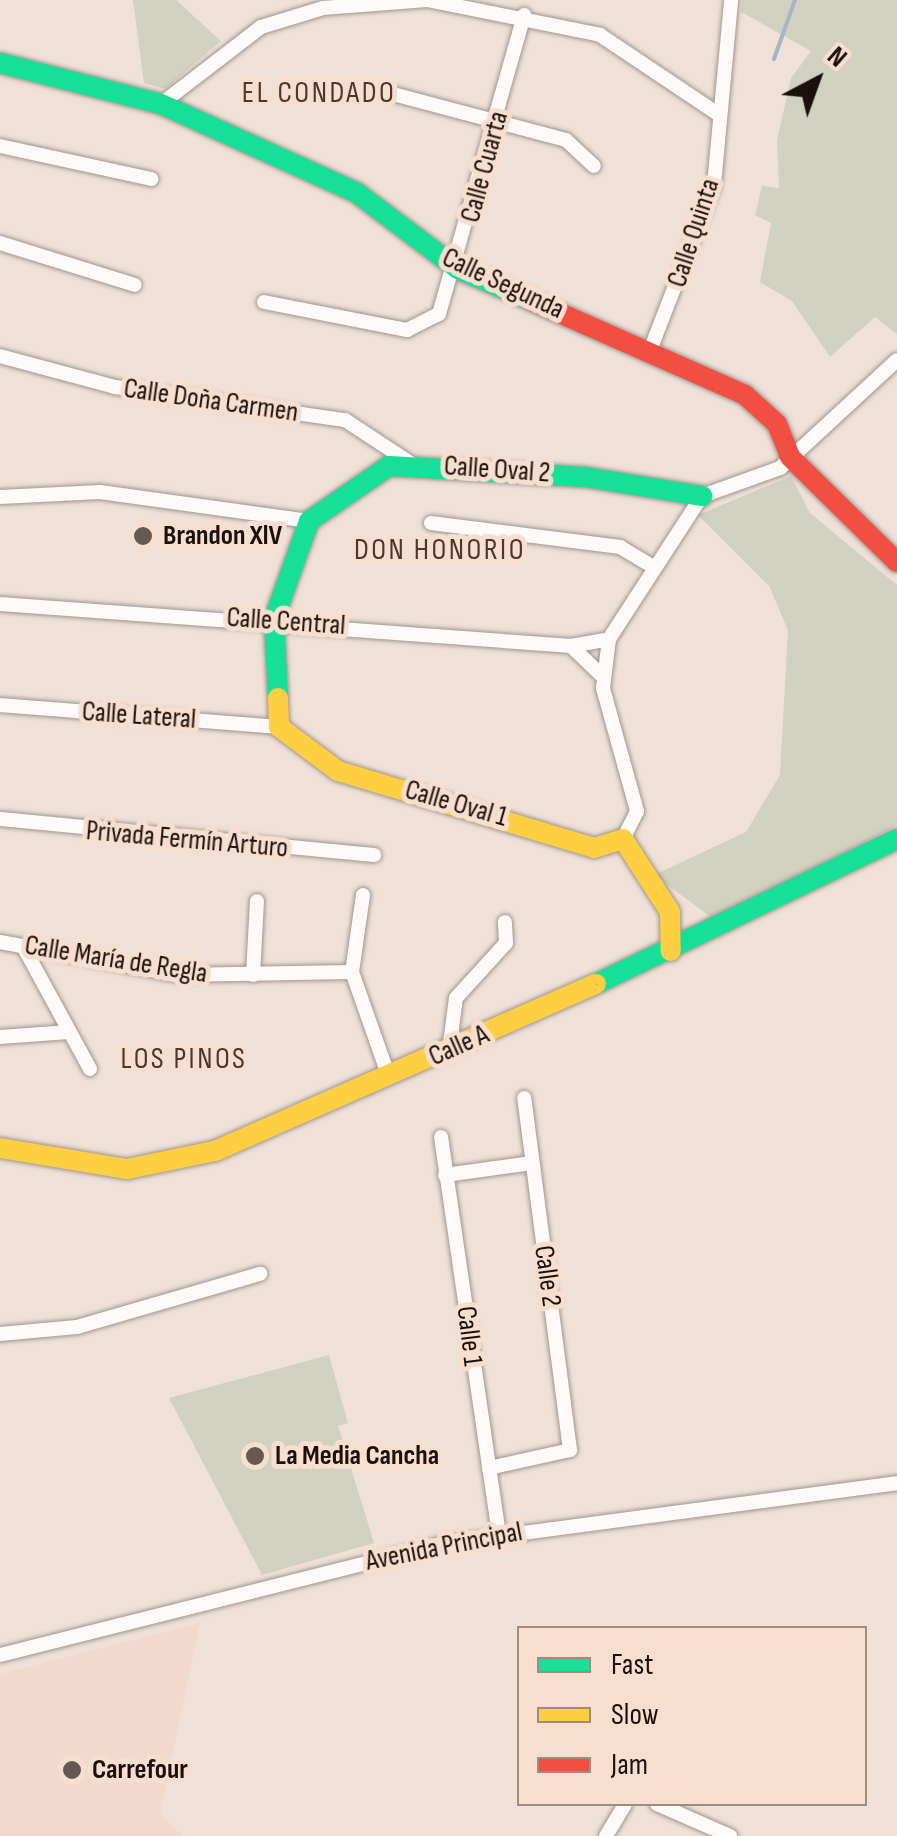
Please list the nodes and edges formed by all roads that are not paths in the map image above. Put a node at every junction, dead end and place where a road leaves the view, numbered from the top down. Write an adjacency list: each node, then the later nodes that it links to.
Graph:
1 (731, 0): 6 (street, Calle Quinta)
2 (524, 16): 5 (street); 6 (street); 7 (street, Calle Cuarta)
3 (0, 63): 5 (street, Calle Segunda)
4 (394, 94): 7 (street)
5 (162, 104): 12 (street, Calle Segunda)
6 (718, 114): 15 (street, Calle Quinta)
7 (498, 118): 9 (street); 12 (street, Calle Cuarta)
8 (0, 146): 10 (street)
9 (594, 166)
10 (150, 179)
11 (0, 244): 13 (street)
12 (458, 270): 14 (street, Calle Cuarta); 15 (street, Calle Segunda)
13 (135, 284)
14 (264, 302)
15 (650, 348): 18 (street, Calle Segunda)
16 (0, 356): 19 (street, Calle Doña Carmen)
17 (897, 360): 18 (street)
18 (790, 457): 20 (street); 24 (street, Calle Segunda)
19 (412, 464): 20 (street, Calle Oval 2); 22 (street, Calle Oval 2)
20 (702, 496): 25 (street)
21 (0, 497): 22 (street)
22 (310, 521): 27 (street)
23 (431, 523): 25 (street)
24 (897, 562)
25 (652, 566): 28 (street)
26 (0, 604): 27 (street, Calle Central)
27 (274, 620): 29 (street, Calle Central); 32 (street)
28 (608, 639): 29 (street, Calle Central); 30 (street)
29 (571, 646): 30 (street)
30 (601, 675): 35 (street)
31 (0, 705): 32 (street, Calle Lateral)
32 (279, 727): 35 (street, Calle Oval 1)
33 (0, 819): 36 (street, Privada Fermín Arturo)
34 (897, 838): 42 (street, Calle A)
35 (624, 840): 42 (street)
36 (374, 855)
37 (363, 896): 43 (street)
38 (257, 901): 44 (street)
39 (505, 922): 47 (street)
40 (0, 942): 41 (street, Calle María de Regla)
41 (23, 946): 44 (street, Calle María de Regla); 45 (street)
42 (671, 951): 47 (street, Calle A)
43 (352, 972): 44 (street, Calle María de Regla); 49 (street)
44 (252, 975)
45 (69, 1032): 46 (street); 48 (street)
46 (0, 1037)
47 (449, 1051): 49 (street, Calle A)
48 (90, 1070)
49 (389, 1077): 52 (street, Calle A)
50 (524, 1098): 53 (street, Calle 2)
51 (441, 1136): 54 (street, Calle 1)
52 (0, 1148)
53 (532, 1163): 54 (street); 57 (street, Calle 2)
54 (446, 1175): 57 (street, Calle 1)
55 (260, 1274): 56 (street)
56 (0, 1334)
57 (489, 1468): 59 (street, Calle 1)
58 (897, 1483): 59 (street, Avenida Principal)
59 (498, 1536): 60 (street, Avenida Principal)
60 (0, 1656)
61 (624, 1806): 63 (street)
62 (662, 1806): 64 (street)
63 (606, 1836)
64 (730, 1836)

